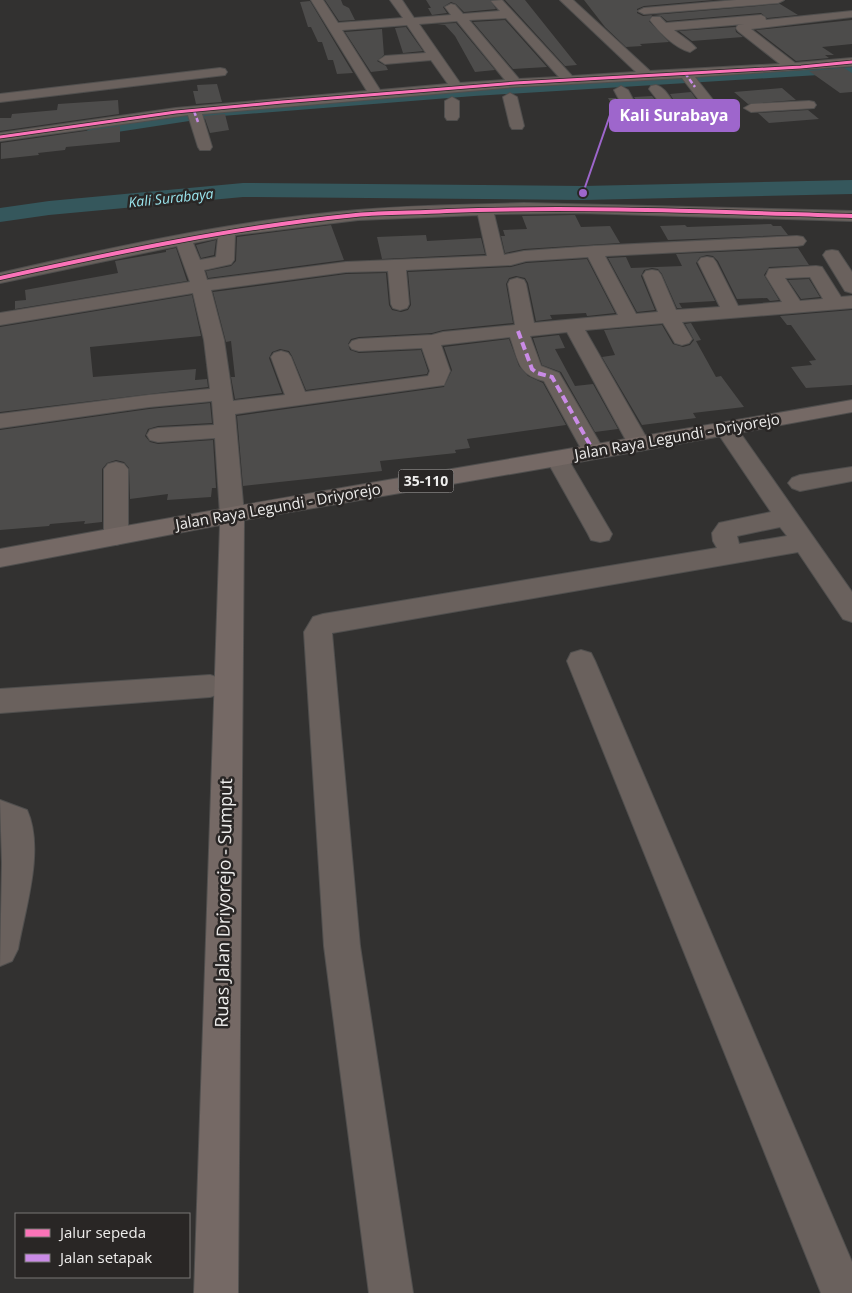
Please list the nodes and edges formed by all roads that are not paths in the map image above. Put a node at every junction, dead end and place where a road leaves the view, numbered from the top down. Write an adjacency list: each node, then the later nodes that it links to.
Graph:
1 (318, 0): 12 (street)
2 (445, 0): 10 (street)
3 (496, 0): 8 (street)
4 (566, 0): 25 (street)
5 (399, 3): 7 (street); 11 (street)
6 (786, 3): 13 (street); 13 (street)
7 (382, 8)
8 (508, 14): 10 (street); 24 (street)
9 (852, 14): 15 (street)
10 (460, 17): 11 (street); 28 (street)
11 (412, 21): 12 (street); 14 (street)
12 (335, 26): 35 (street)
13 (664, 27): 29 (street)
14 (424, 38): 16 (street); 18 (street)
15 (755, 39): 17 (street); 21 (street)
16 (405, 40)
17 (736, 40)
18 (436, 56): 19 (street); 32 (street)
19 (385, 60)
20 (852, 62): 21 (street)
21 (792, 67): 29 (street)
22 (582, 69): 24 (street)
23 (220, 72): 38 (street)
24 (564, 75): 25 (street); 28 (street)
25 (646, 75): 27 (street)
26 (852, 75): 30 (street)
27 (686, 78): 29 (street); 33 (street); 41 (street)
28 (512, 79): 32 (street)
29 (712, 79)
30 (776, 82)
31 (402, 83): 32 (street)
32 (453, 89): 35 (street); 37 (street); 42 (street); 43 (street)
33 (621, 90): 37 (street); 45 (street)
34 (221, 91): 40 (street)
35 (376, 94): 40 (street)
36 (741, 96): 39 (street)
37 (510, 97): 46 (street)
38 (0, 98)
39 (809, 105)
40 (223, 107): 42 (street)
41 (714, 110)
42 (196, 117): 47 (street); 47 (street); 48 (street)
43 (452, 117)
44 (8, 122): 47 (street)
45 (638, 122)
46 (517, 126)
47 (2, 141)
48 (205, 147)
49 (582, 208): 50 (street); 51 (street); 57 (street)
50 (484, 210): 55 (street); 62 (street)
51 (642, 211): 52 (street); 60 (street)
52 (742, 214): 53 (street); 59 (street)
53 (780, 215): 54 (street); 58 (street)
54 (852, 216)
55 (227, 231): 56 (street); 65 (street)
56 (183, 239): 65 (street); 68 (street)
57 (593, 240): 60 (street); 62 (street); 77 (street)
58 (797, 241): 59 (street); 66 (street)
59 (758, 243): 60 (street)
60 (658, 248)
61 (832, 255): 71 (street)
62 (497, 261): 64 (street)
63 (707, 262): 74 (street)
64 (397, 264): 70 (street); 72 (street)
65 (193, 267): 70 (street)
66 (816, 271): 71 (street); 73 (street)
67 (652, 275): 75 (street)
68 (0, 278)
69 (517, 284): 79 (street)
70 (200, 286): 76 (street); 86 (street)
71 (848, 300): 73 (street)
72 (400, 304)
73 (795, 307): 74 (street)
74 (731, 311): 75 (street)
75 (669, 316): 77 (street); 80 (street)
76 (0, 319)
77 (630, 320): 78 (street)
78 (573, 326): 79 (street); 90 (street)
79 (522, 330): 81 (street); 91 (street)
80 (682, 339)
81 (432, 341): 82 (street); 84 (street)
82 (359, 345)
83 (281, 357): 84 (street)
84 (298, 400): 86 (street)
85 (852, 406): 88 (main road, Jalan Raya Legundi - Driyorejo / 35-110)
86 (224, 411): 87 (street); 89 (street); 96 (street)
87 (0, 421)
88 (726, 429): 90 (main road, Jalan Raya Legundi - Driyorejo / 35-110); 97 (street)
89 (158, 435)
90 (639, 444): 91 (main road, Jalan Raya Legundi - Driyorejo / 35-110)
91 (594, 452): 92 (main road, Jalan Raya Legundi - Driyorejo / 35-110)
92 (557, 459): 96 (main road, Jalan Raya Legundi - Driyorejo / 35-110); 98 (street)
93 (116, 470): 99 (street)
94 (852, 474): 95 (street)
95 (800, 483)
96 (232, 514): 99 (main road, Jalan Raya Legundi - Driyorejo / 35-110); 110 (main road, Ruas Jalan Driyorejo - Sumput)
97 (788, 517): 100 (street); 101 (street)
98 (600, 534)
99 (116, 536): 102 (main road, Jalan Raya Legundi - Driyorejo / 35-110)
100 (805, 542): 101 (street); 103 (street)
101 (733, 555): 111 (street)
102 (0, 558)
103 (852, 612)
104 (581, 661): 109 (street)
105 (210, 686): 106 (street)
106 (0, 701)
107 (0, 814): 108 (street)
108 (0, 949)
109 (844, 1281)
110 (216, 1293)
111 (391, 1293)

